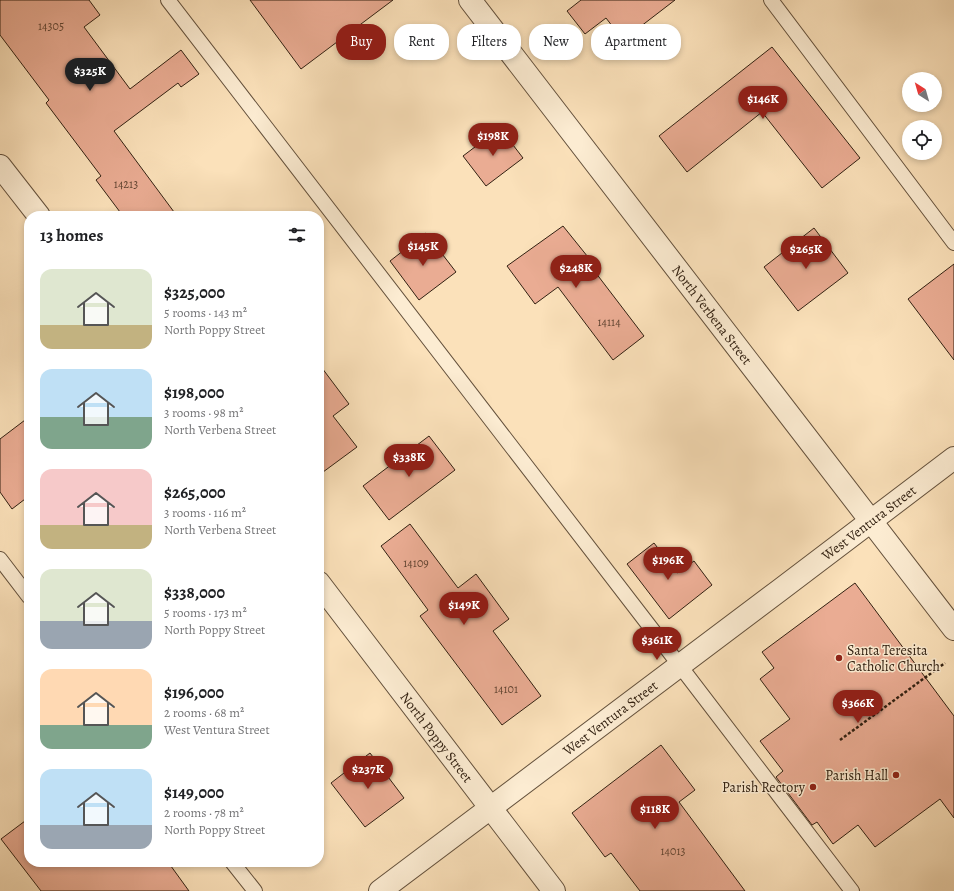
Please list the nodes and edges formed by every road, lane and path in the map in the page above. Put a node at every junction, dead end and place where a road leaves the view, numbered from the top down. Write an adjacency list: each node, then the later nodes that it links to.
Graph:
1 (168, 0): 14 (lane)
2 (470, 0): 8 (street, North Verbena Street)
3 (771, 0): 6 (lane)
4 (0, 166): 5 (street)
5 (35, 211)
6 (954, 243)
7 (954, 458): 8 (street, West Ventura Street)
8 (871, 520): 12 (street, North Verbena Street); 14 (street, West Ventura Street)
9 (0, 559): 10 (lane)
10 (24, 590)
11 (324, 590): 16 (street, North Poppy Street)
12 (954, 629)
13 (945, 663): 15 (path)
14 (680, 665): 16 (street, West Ventura Street); 21 (lane)
15 (840, 740)
16 (491, 808): 19 (street, West Ventura Street); 20 (street, North Poppy Street)
17 (236, 867): 18 (lane)
18 (255, 891)
19 (380, 891)
20 (554, 891)
21 (852, 891)

